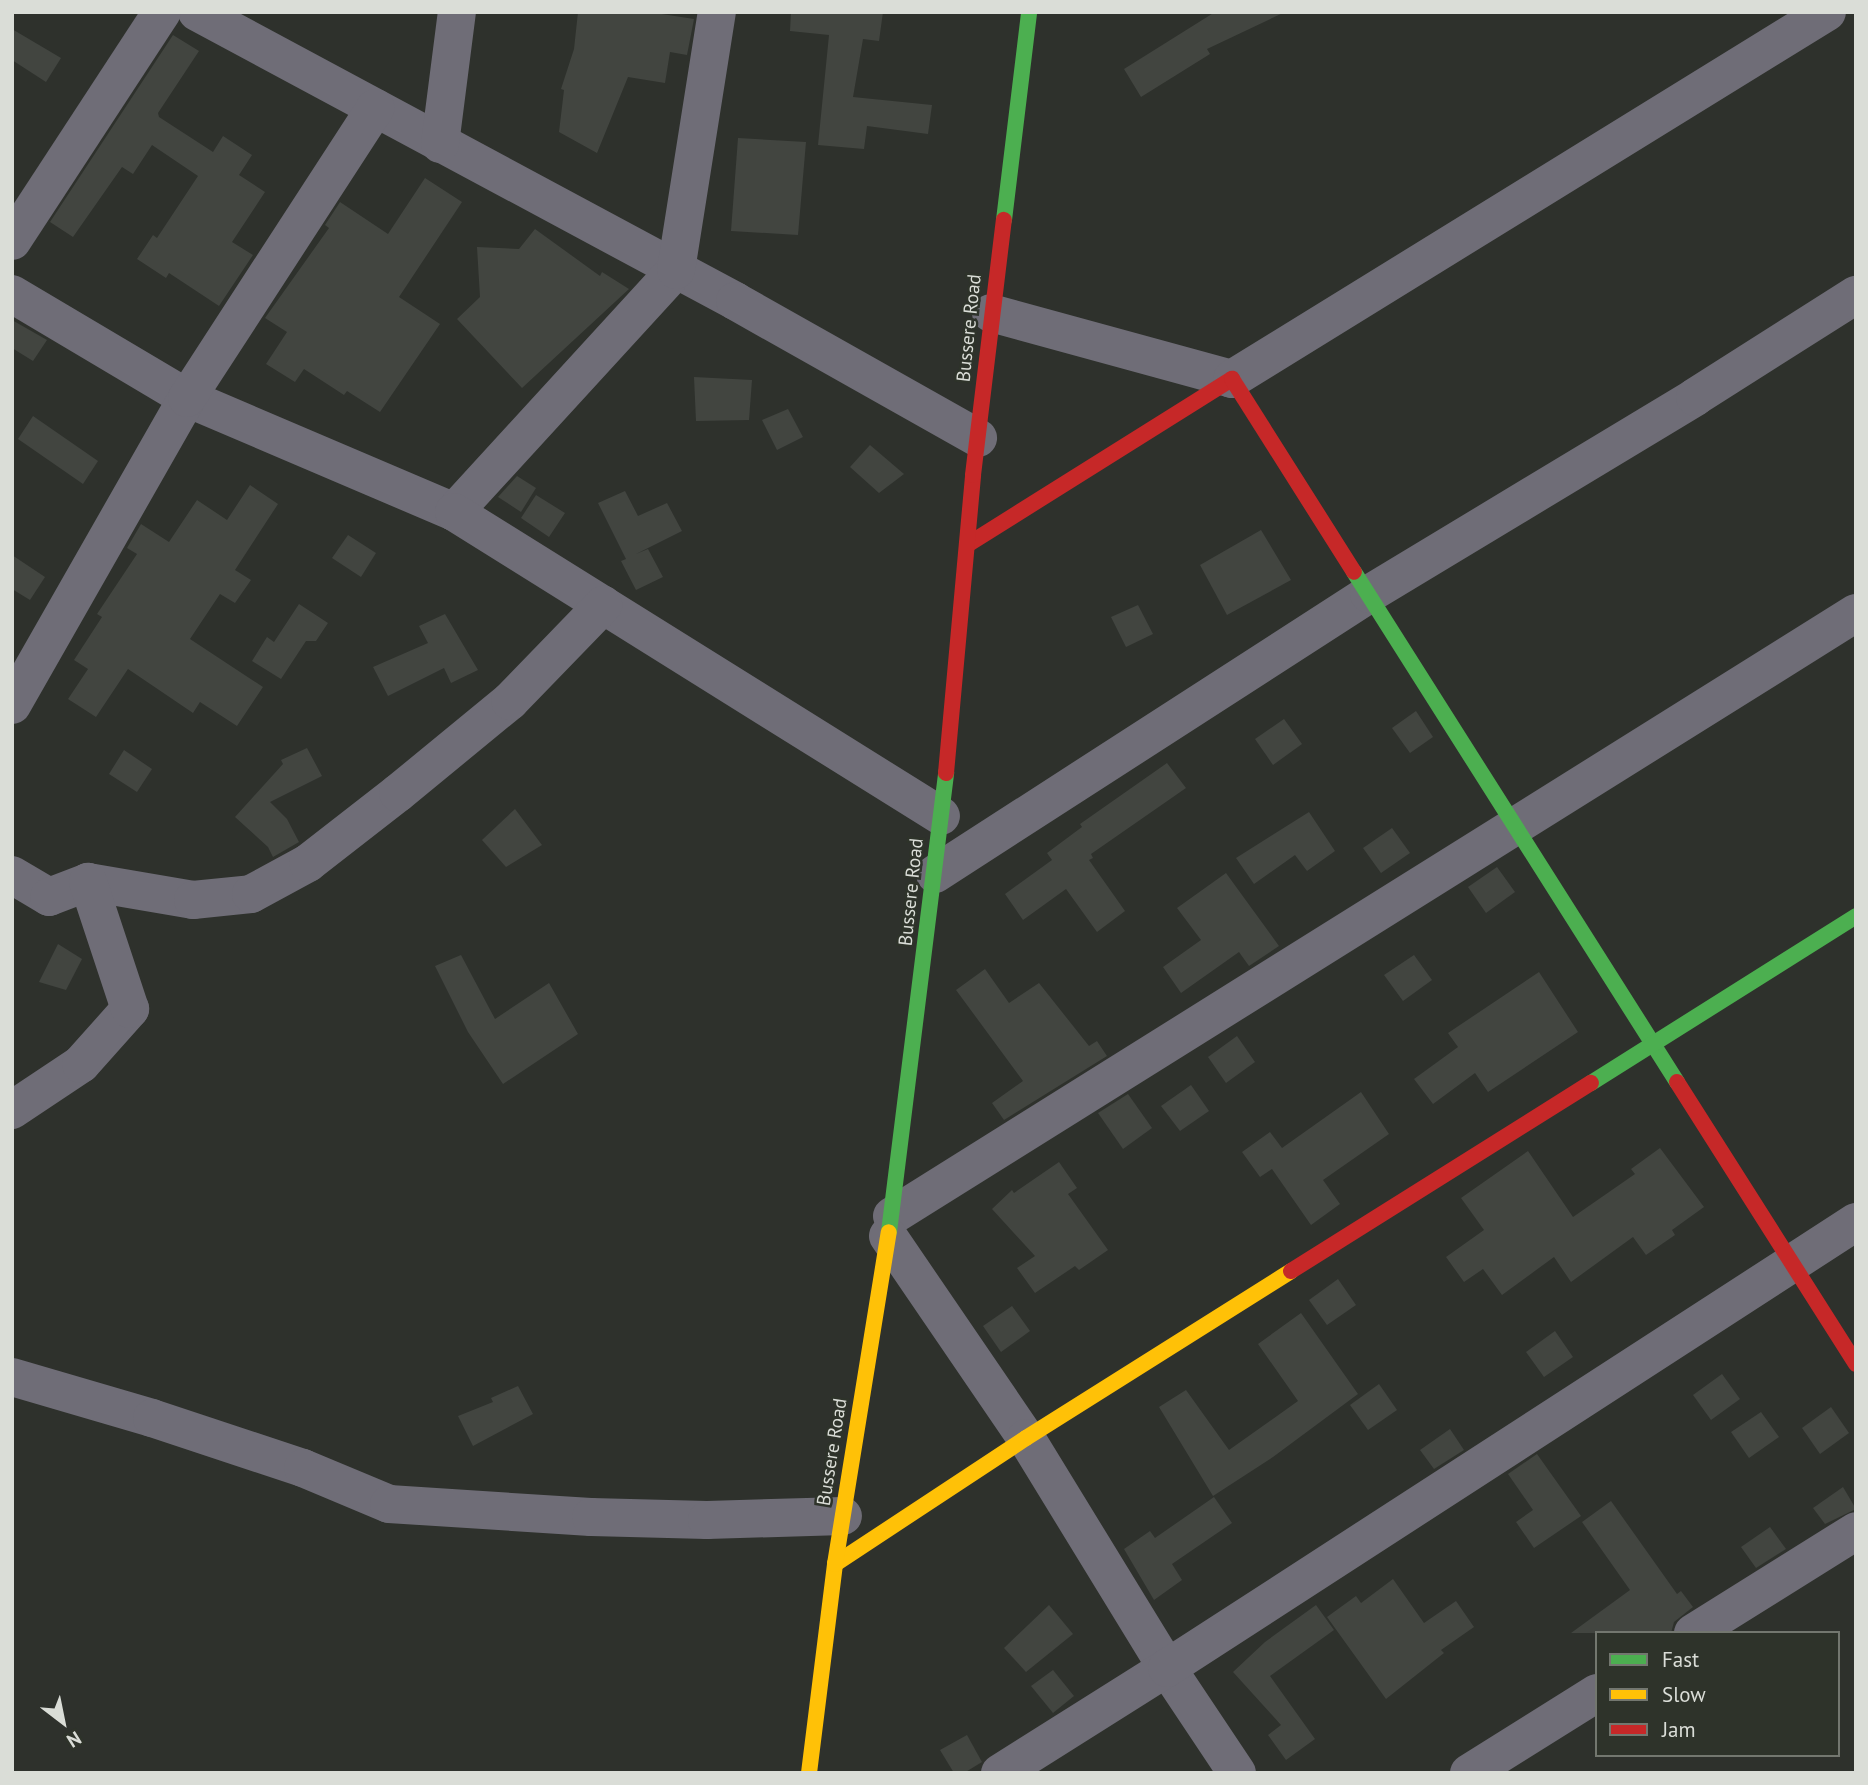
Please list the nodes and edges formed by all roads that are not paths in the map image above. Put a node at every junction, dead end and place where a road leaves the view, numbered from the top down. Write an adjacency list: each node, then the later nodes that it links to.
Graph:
1 (162, 12): 9 (street)
2 (457, 12): 8 (street)
3 (717, 12): 10 (street)
4 (1029, 12): 13 (street, Bussere Road)
5 (1827, 12): 14 (street)
6 (200, 13): 7 (street)
7 (375, 108): 8 (street); 15 (street)
8 (440, 144): 10 (street)
9 (12, 241)
10 (676, 270): 16 (street); 17 (street)
11 (12, 294): 15 (street)
12 (1856, 295): 19 (street)
13 (991, 313): 14 (street); 16 (street, Bussere Road)
14 (1232, 379): 18 (street); 19 (street)
15 (187, 398): 17 (street); 22 (street)
16 (978, 438): 18 (street, Bussere Road)
17 (454, 512): 20 (street)
18 (967, 545): 23 (street, Bussere Road)
19 (1369, 594): 24 (street); 25 (street)
20 (603, 605): 23 (street); 27 (street)
21 (1856, 613): 24 (street)
22 (12, 705)
23 (941, 816): 25 (street, Bussere Road)
24 (1514, 825): 29 (street); 32 (street)
25 (935, 874): 32 (street, Bussere Road)
26 (12, 875): 27 (street)
27 (88, 882): 30 (street)
28 (1856, 916): 29 (street)
29 (1653, 1043): 33 (street); 36 (street)
30 (12, 1110)
31 (1856, 1222): 33 (street)
32 (890, 1226): 36 (street); 37 (street, Bussere Road)
33 (1792, 1262): 34 (street); 41 (street)
34 (1856, 1364)
35 (12, 1377): 37 (street)
36 (1026, 1438): 39 (street); 41 (street)
37 (843, 1516): 39 (street, Bussere Road)
38 (1856, 1531): 40 (street)
39 (835, 1564): 43 (street, Bussere Road)
40 (1696, 1631)
41 (1167, 1668): 44 (street); 45 (street)
42 (1595, 1694): 46 (street)
43 (808, 1773)
44 (1000, 1773)
45 (1237, 1773)
46 (1469, 1773)

